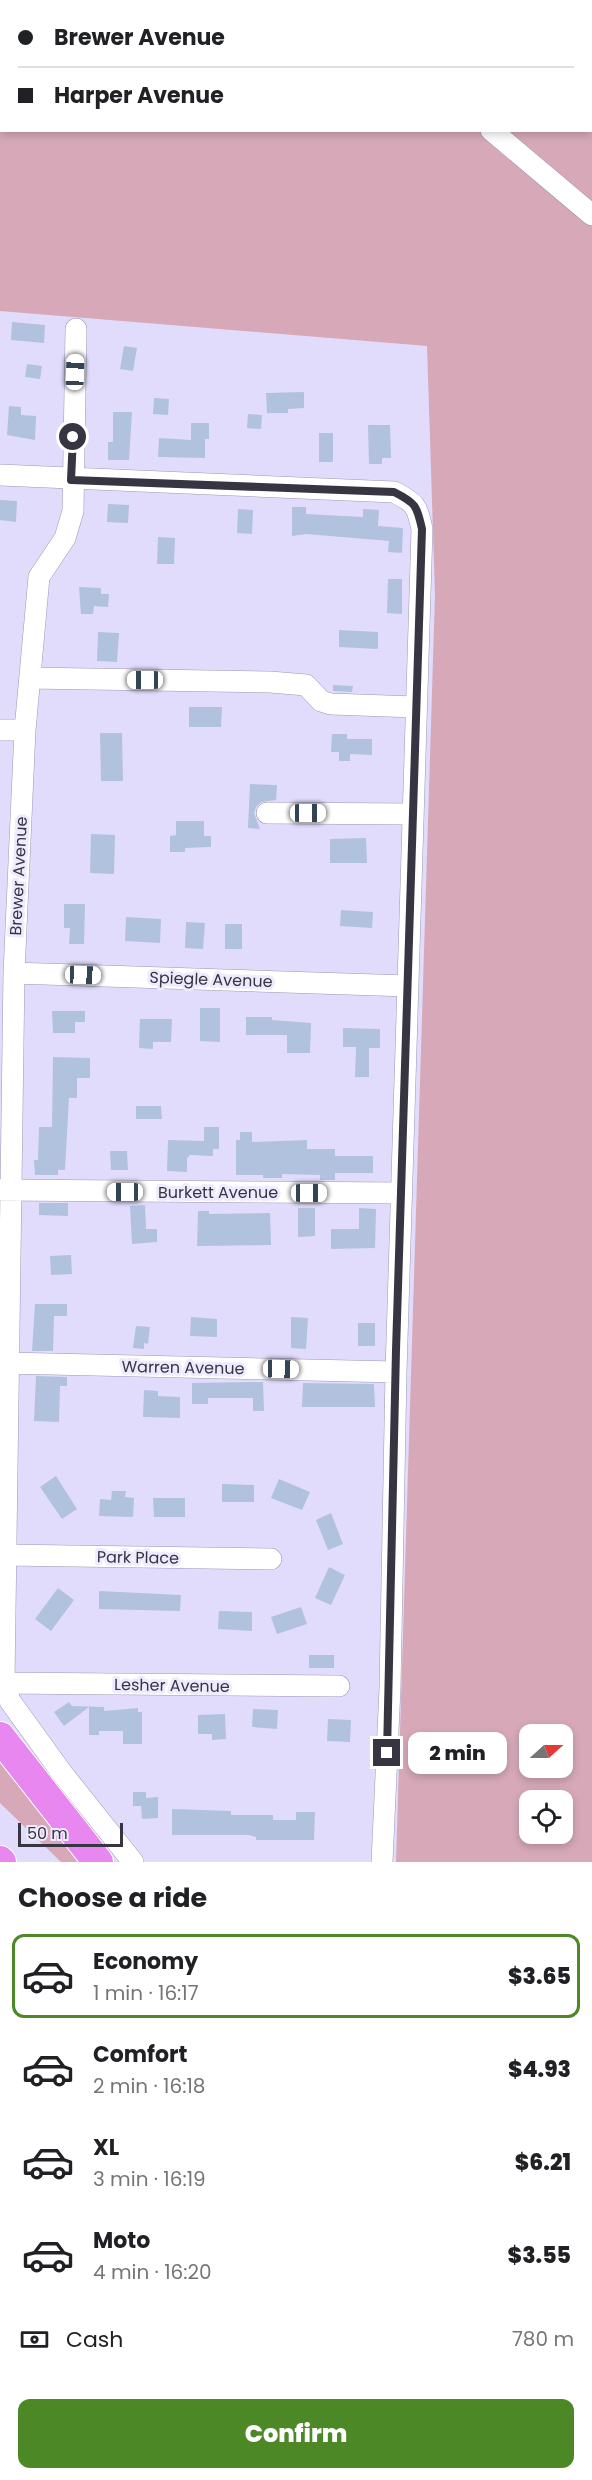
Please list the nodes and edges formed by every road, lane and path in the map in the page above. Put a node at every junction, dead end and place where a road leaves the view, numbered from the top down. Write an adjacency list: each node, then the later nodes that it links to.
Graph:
1 (493, 132): 2 (street)
2 (592, 215)
3 (76, 329): 5 (street, Brewer Avenue)
4 (0, 475): 5 (street)
5 (71, 480): 6 (street, Brewer Avenue); 7 (street)
6 (30, 678): 7 (street); 9 (street, Brewer Avenue)
7 (415, 707): 11 (street)
8 (0, 730): 9 (street)
9 (25, 730): 12 (street, Brewer Avenue)
10 (267, 813): 11 (street)
11 (413, 814): 13 (street)
12 (9, 965): 13 (street, Spiegle Avenue); 14 (street, Brewer Avenue)
13 (408, 986): 15 (street)
14 (5, 1191): 15 (street, Burkett Avenue); 16 (street, Brewer Avenue)
15 (401, 1193): 17 (street)
16 (7, 1363): 17 (street, Warren Avenue); 18 (street, Brewer Avenue)
17 (396, 1372): 26 (street)
18 (4, 1406): 19 (street, Brewer Avenue)
19 (5, 1555): 20 (street, Park Place); 21 (street, Brewer Avenue)
20 (271, 1559)
21 (4, 1683): 22 (street, Lesher Avenue); 25 (street, Brewer Avenue)
22 (339, 1686)
23 (0, 1737): 24 (highway)
24 (98, 1862)
25 (133, 1862)
26 (382, 1862)

